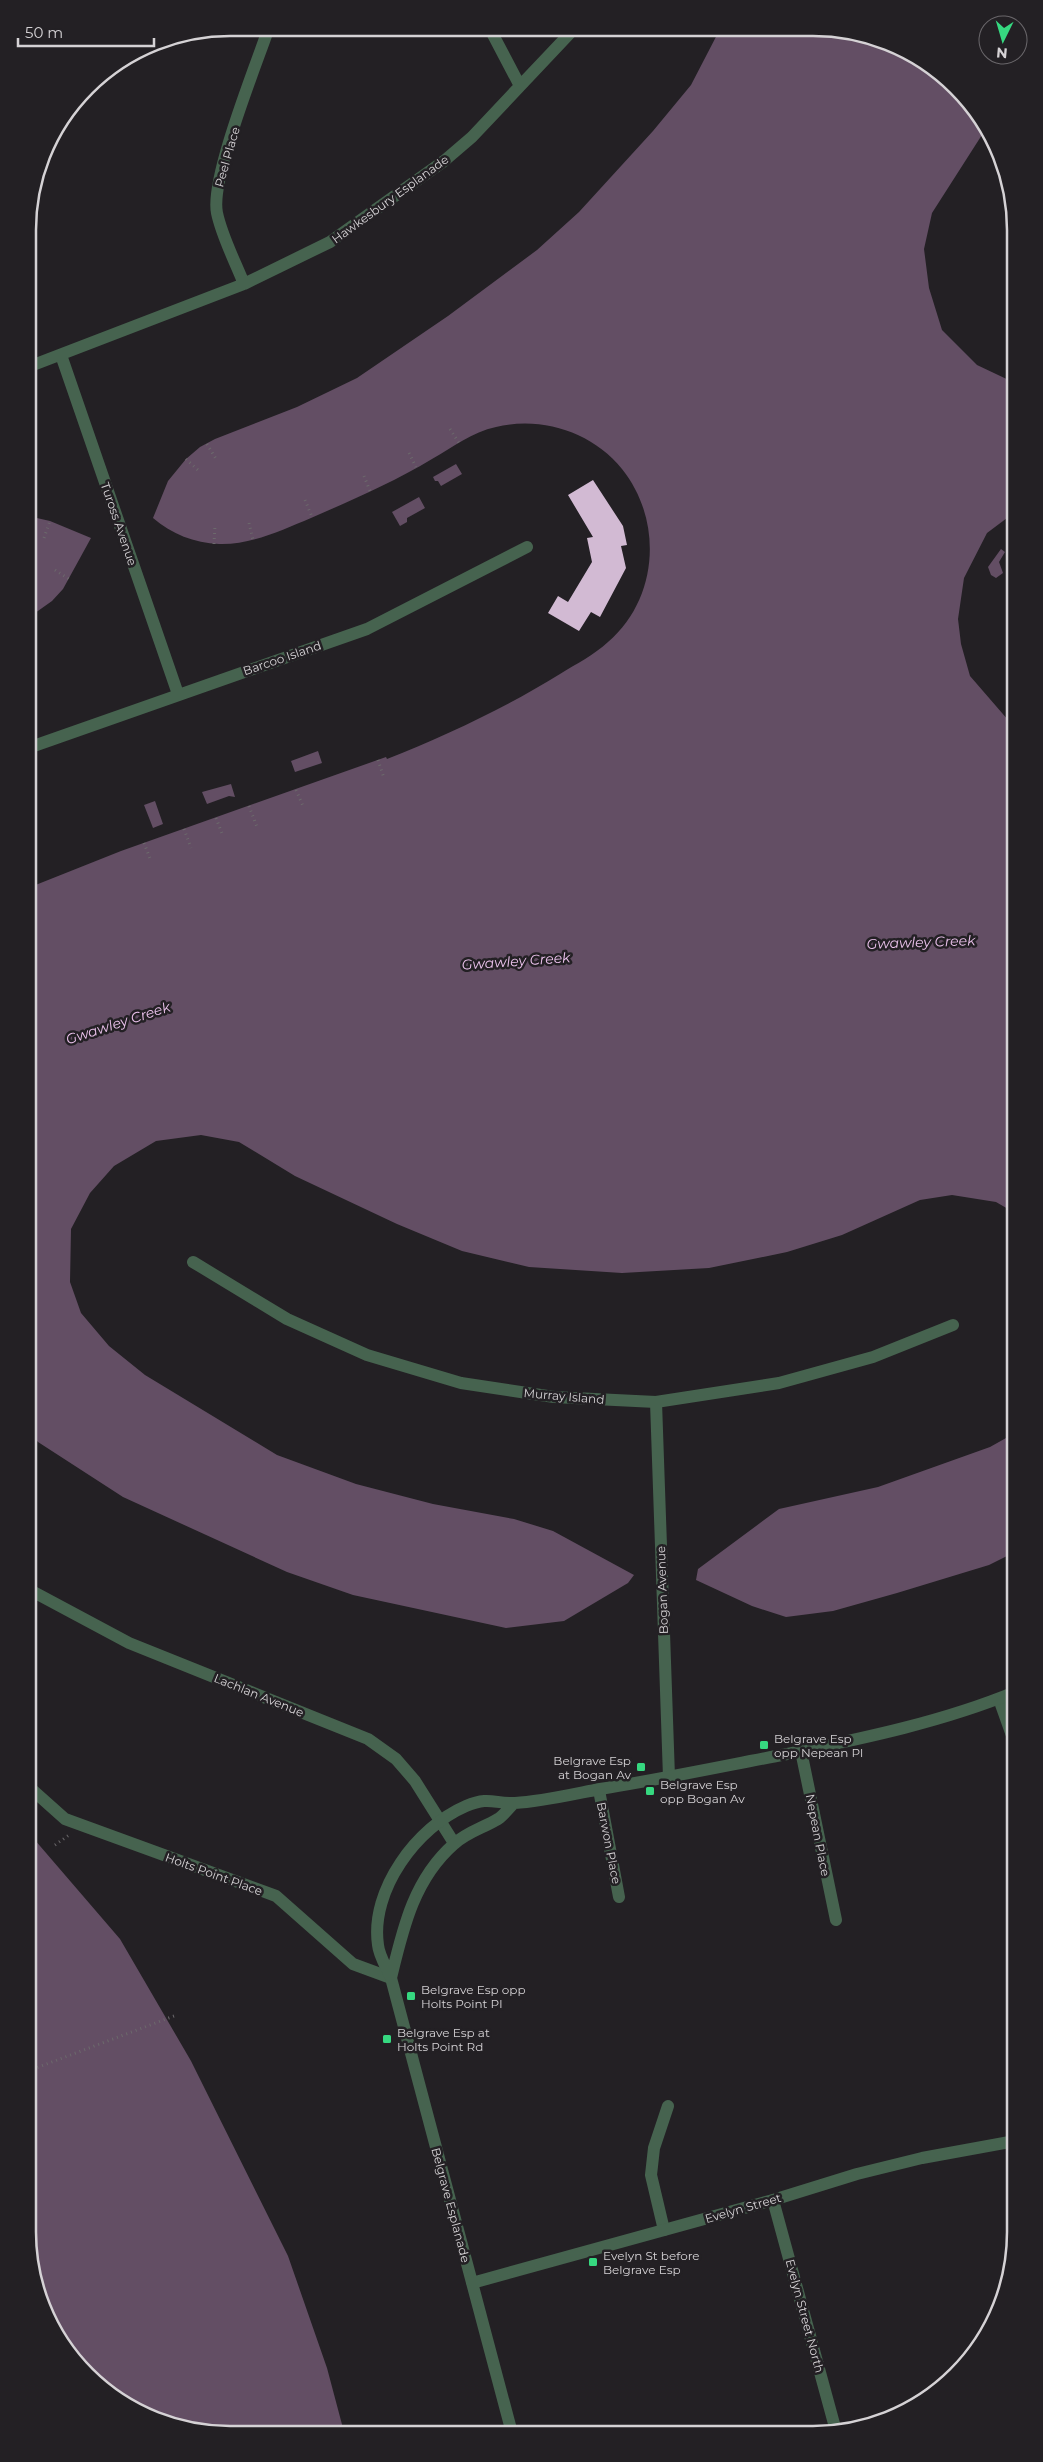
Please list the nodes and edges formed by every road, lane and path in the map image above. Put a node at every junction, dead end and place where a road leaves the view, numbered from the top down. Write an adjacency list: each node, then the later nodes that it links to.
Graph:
1 (266, 36): 5 (street, Peel Place)
2 (494, 36): 4 (street)
3 (567, 36): 4 (street, Hawkesbury Esplanade)
4 (520, 86): 5 (street, Hawkesbury Esplanade)
5 (244, 284): 6 (street, Hawkesbury Esplanade)
6 (61, 355): 7 (street, Hawkesbury Esplanade); 29 (street, Tuross Avenue)
7 (36, 363)
8 (450, 429): 9 (path)
9 (459, 442)
10 (206, 444): 13 (path)
11 (409, 453): 14 (path)
12 (186, 459): 15 (path)
13 (216, 459)
14 (416, 467)
15 (199, 471)
16 (364, 476): 17 (path)
17 (370, 491)
18 (305, 500): 19 (path)
19 (312, 517)
20 (50, 521): 23 (path)
21 (249, 524): 24 (path)
22 (215, 525): 25 (path)
23 (44, 538)
24 (253, 540)
25 (214, 544)
26 (527, 547): 29 (street, Barcoo Island)
27 (55, 570): 28 (path)
28 (69, 580)
29 (178, 694): 30 (street, Barcoo Island)
30 (36, 745)
31 (378, 760): 32 (path)
32 (384, 778)
33 (296, 790): 35 (path)
34 (249, 806): 37 (path)
35 (303, 806)
36 (216, 818): 39 (path)
37 (257, 827)
38 (184, 829): 41 (path)
39 (223, 836)
40 (144, 843): 42 (path)
41 (191, 848)
42 (151, 861)
43 (193, 1262): 45 (street, Murray Island)
44 (953, 1325): 45 (street, Murray Island)
45 (656, 1402): 51 (street, Bogan Avenue)
46 (36, 1593): 55 (street, Lachlan Avenue)
47 (1007, 1696): 48 (street, Belgrave Esplanade)
48 (999, 1699): 49 (street); 50 (street, Belgrave Esplanade)
49 (1007, 1722)
50 (801, 1750): 51 (street, Belgrave Esplanade); 58 (street, Nepean Place)
51 (669, 1777): 52 (street, Belgrave Esplanade)
52 (598, 1790): 54 (street, Belgrave Esplanade); 57 (street, Barwon Place)
53 (36, 1793): 59 (street, Holts Point Place)
54 (514, 1803): 55 (street, Belgrave Esplanade); 56 (street, Belgrave Esplanade)
55 (440, 1820): 56 (street, Lachlan Avenue); 59 (street, Belgrave Esplanade)
56 (454, 1843): 59 (street, Belgrave Esplanade)
57 (619, 1896)
58 (836, 1920)
59 (391, 1978): 66 (street, Belgrave Esplanade)
60 (174, 2016): 61 (path)
61 (36, 2068)
62 (668, 2106): 65 (street)
63 (1007, 2142): 64 (street, Evelyn Street)
64 (773, 2200): 65 (street, Evelyn Street); 67 (street, Evelyn Street North)
65 (664, 2230): 66 (street, Evelyn Street)
66 (472, 2283): 68 (street, Belgrave Esplanade)
67 (834, 2424)
68 (510, 2426)

